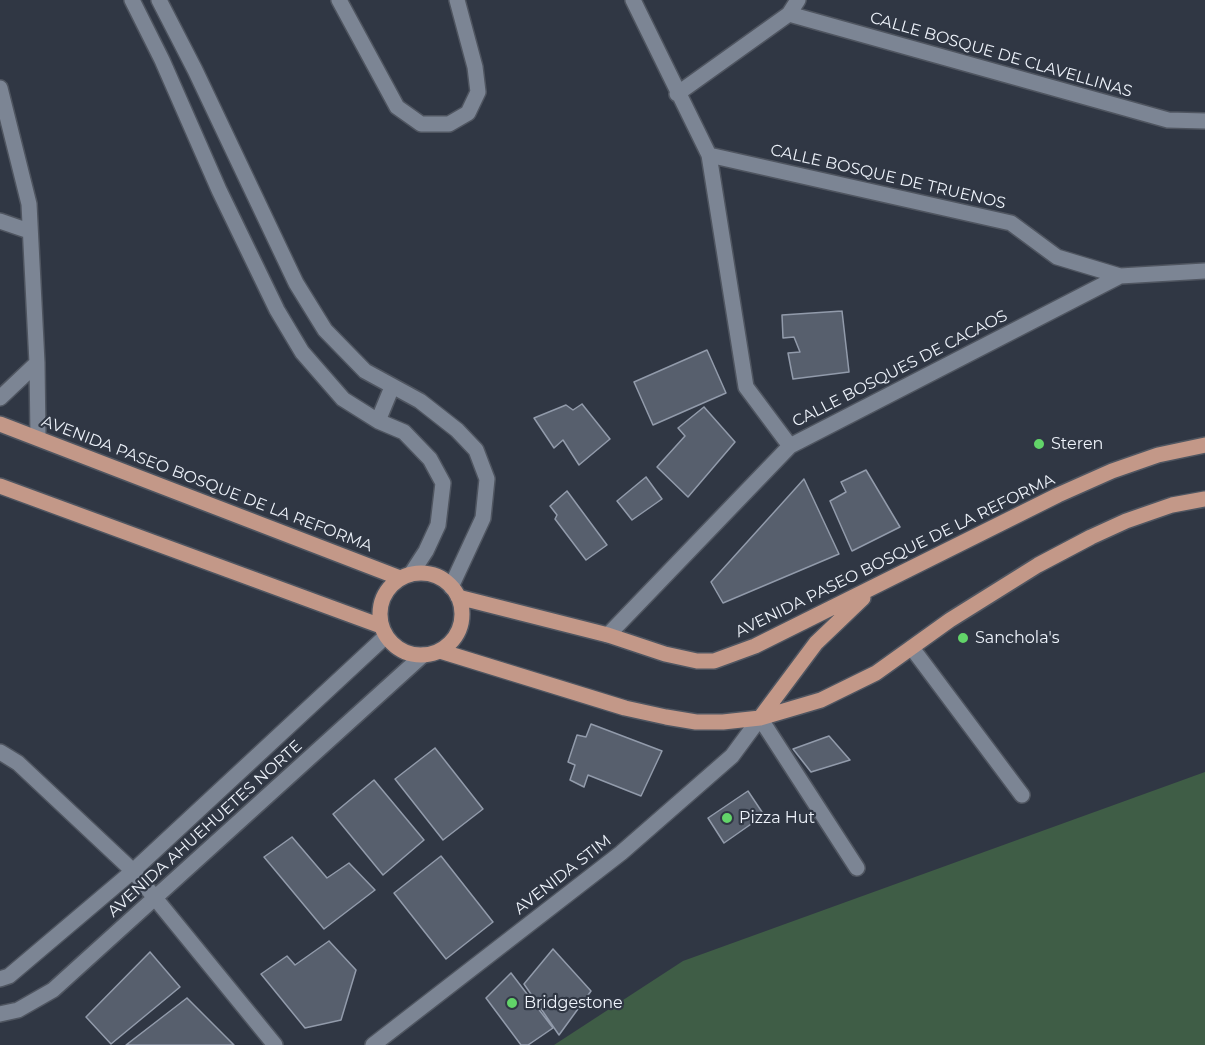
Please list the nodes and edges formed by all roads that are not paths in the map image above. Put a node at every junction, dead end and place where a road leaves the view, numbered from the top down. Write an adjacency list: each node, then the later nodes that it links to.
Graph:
1 (132, 0): 19 (street)
2 (159, 0): 17 (street)
3 (339, 0): 4 (street)
4 (456, 0)
5 (633, 0): 9 (street)
6 (798, 0): 7 (street)
7 (789, 14): 9 (street); 10 (street, CALLE BOSQUE DE CLAVELLINAS)
8 (0, 88): 13 (street)
9 (678, 94): 11 (street)
10 (1205, 121)
11 (709, 155): 15 (street, CALLE BOSQUE DE TRUENOS); 23 (street)
12 (0, 220): 13 (street)
13 (29, 231): 16 (street)
14 (1205, 271): 15 (street, CALLE BOSQUES DE CACAOS)
15 (1120, 276): 23 (street, CALLE BOSQUES DE CACAOS)
16 (37, 363): 18 (street); 21 (street)
17 (392, 387): 19 (street); 28 (street)
18 (0, 398)
19 (378, 421): 26 (street)
20 (0, 424): 21 (main road, AVENIDA PASEO BOSQUE DE LA REFORMA)
21 (38, 437): 26 (main road, AVENIDA PASEO BOSQUE DE LA REFORMA)
22 (1205, 445): 27 (main road, AVENIDA PASEO BOSQUE DE LA REFORMA)
23 (790, 446): 30 (street, CALLE BOSQUES DE CACAOS)
24 (0, 486): 29 (main road)
25 (1205, 499): 31 (main road)
26 (405, 576): 28 (main road); 29 (main road)
27 (873, 588): 30 (main road, AVENIDA PASEO BOSQUE DE LA REFORMA); 34 (main road)
28 (455, 592): 30 (main road, AVENIDA PASEO BOSQUE DE LA REFORMA); 32 (main road)
29 (384, 631): 33 (main road); 38 (street, AVENIDA AHUEHUETES NORTE)
30 (608, 635)
31 (912, 648): 34 (main road); 36 (street)
32 (440, 651): 33 (main road); 34 (main road)
33 (423, 655): 39 (street, AVENIDA AHUEHUETES NORTE)
34 (760, 718): 37 (street); 43 (street, AVENIDA STIM)
35 (0, 752): 38 (street)
36 (1022, 795)
37 (857, 868)
38 (133, 872): 39 (street); 40 (street, AVENIDA AHUEHUETES NORTE)
39 (156, 898): 41 (street, AVENIDA AHUEHUETES NORTE); 42 (street)
40 (0, 980)
41 (0, 1014)
42 (275, 1045)
43 (375, 1045)

